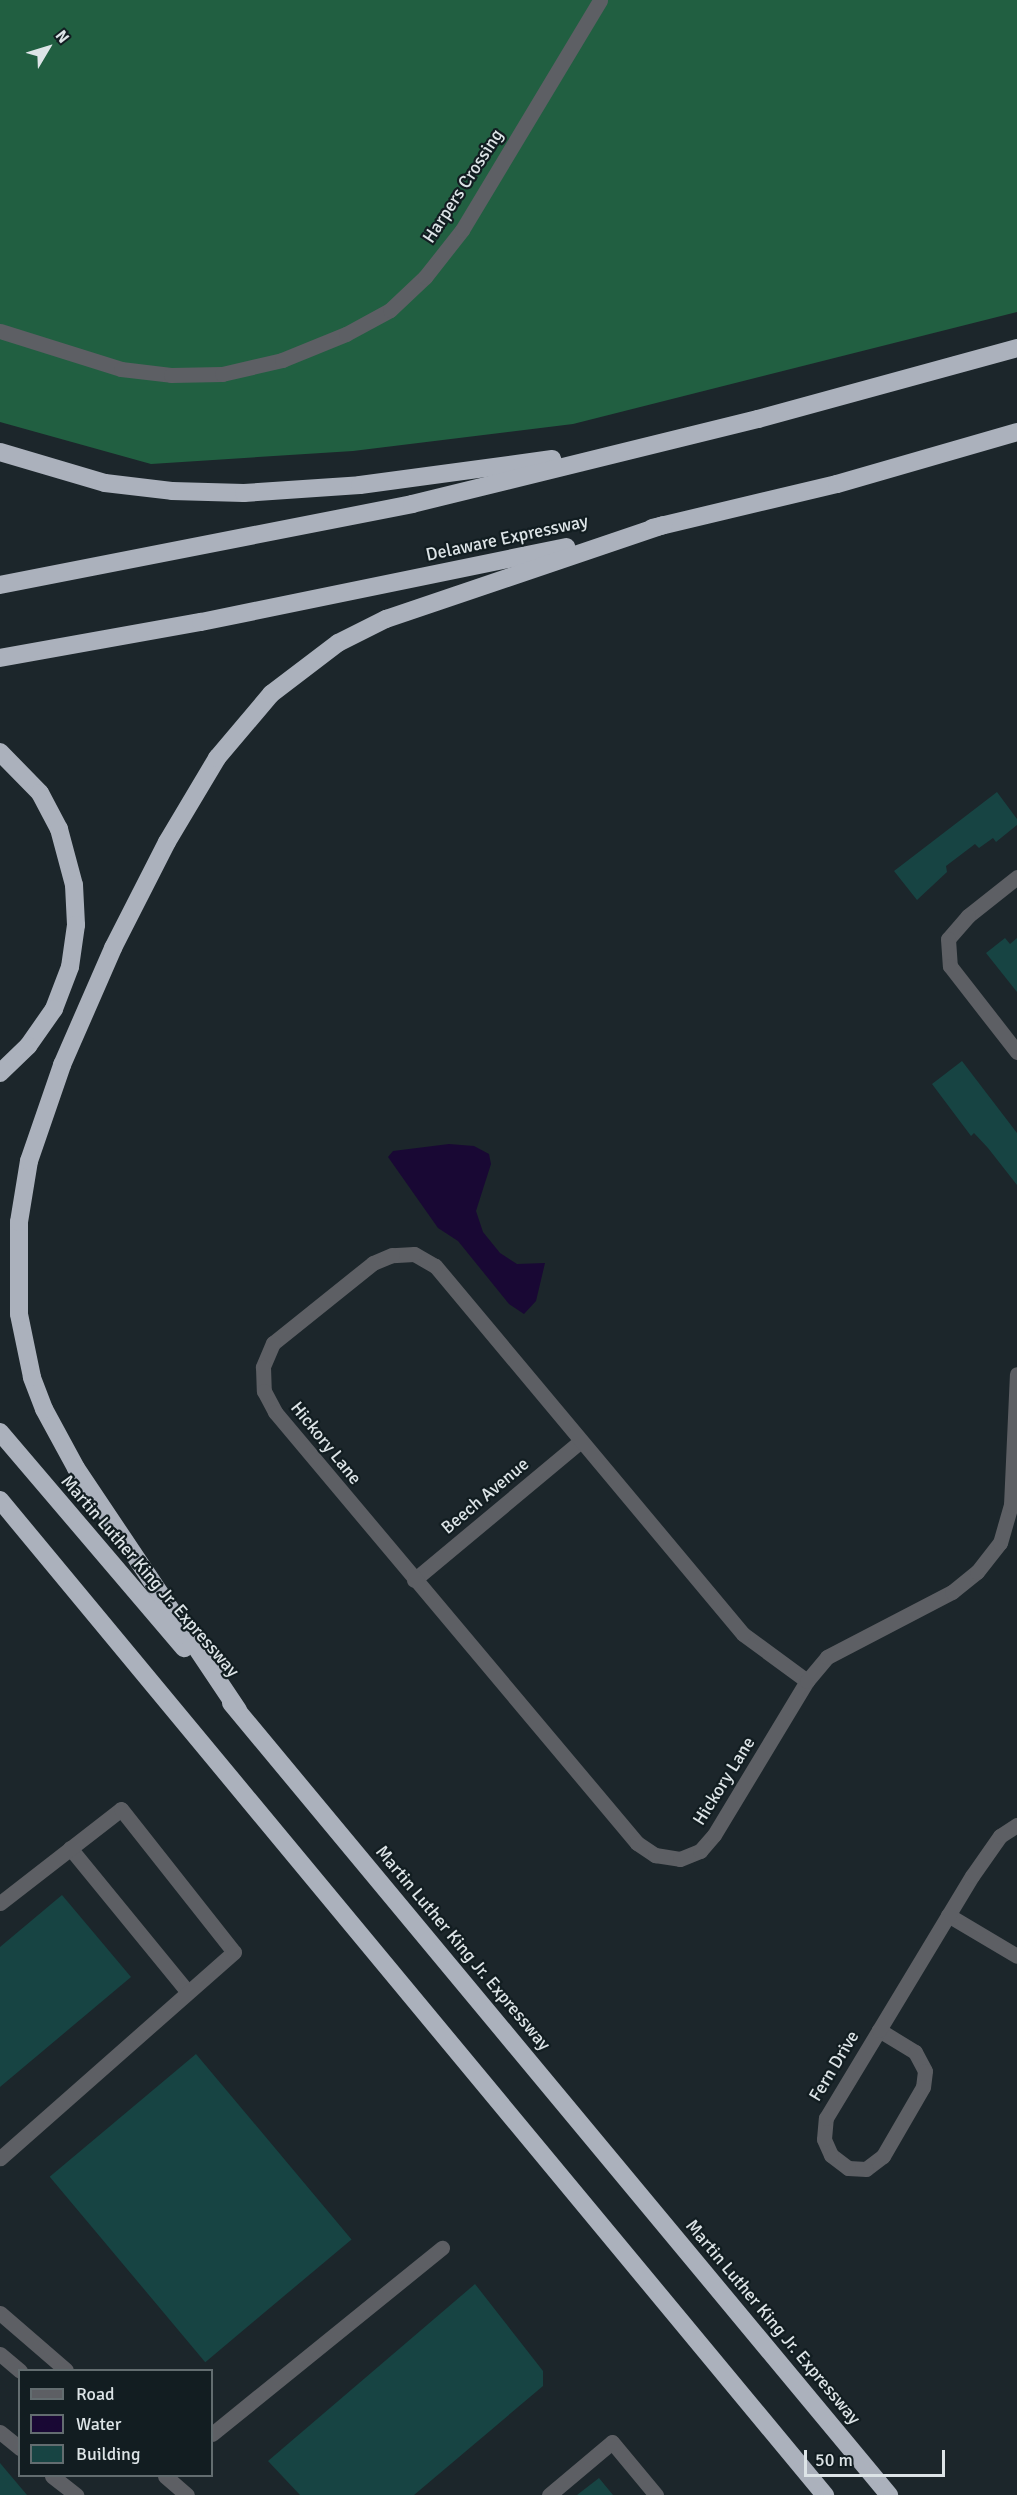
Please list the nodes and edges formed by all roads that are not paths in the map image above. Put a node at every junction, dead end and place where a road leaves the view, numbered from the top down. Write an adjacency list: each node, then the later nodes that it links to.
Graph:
1 (600, 0): 2 (street, Harpers Crossing)
2 (0, 331)
3 (1013, 350): 5 (highway)
4 (1017, 432): 7 (highway, Delaware Expressway)
5 (646, 446): 6 (highway); 8 (highway)
6 (0, 452)
7 (664, 525): 9 (highway, Delaware Expressway); 20 (highway)
8 (0, 585)
9 (0, 658)
10 (0, 752): 13 (highway)
11 (1017, 877): 12 (street)
12 (1017, 1052)
13 (0, 1073)
14 (1017, 1374): 19 (street, Hickory Lane)
15 (0, 1432): 20 (highway, Martin Luther King Jr. Expressway)
16 (581, 1441): 18 (street, Beech Avenue); 18 (street, Hickory Lane); 19 (street, Hickory Lane)
17 (1, 1502): 43 (highway)
18 (414, 1580): 19 (street, Hickory Lane)
19 (807, 1682)
20 (238, 1710): 44 (highway, Martin Luther King Jr. Expressway)
21 (1017, 1825): 24 (street, Fern Drive)
22 (70, 1848): 23 (street); 26 (street); 26 (street)
23 (0, 1903)
24 (948, 1915): 25 (street); 27 (street, Fern Drive)
25 (1017, 1956)
26 (188, 1992): 28 (street)
27 (879, 2030): 27 (street, Fern Drive)
28 (0, 2158)
29 (442, 2248): 35 (street)
30 (0, 2313): 33 (street)
31 (0, 2354): 32 (street)
32 (18, 2369)
33 (65, 2369)
34 (0, 2432): 36 (street)
35 (213, 2432)
36 (18, 2446)
37 (54, 2477): 40 (street)
38 (167, 2477): 39 (street)
39 (180, 2493)
40 (75, 2495)
41 (549, 2495): 42 (street)
42 (656, 2495)
43 (825, 2495)
44 (889, 2495)

